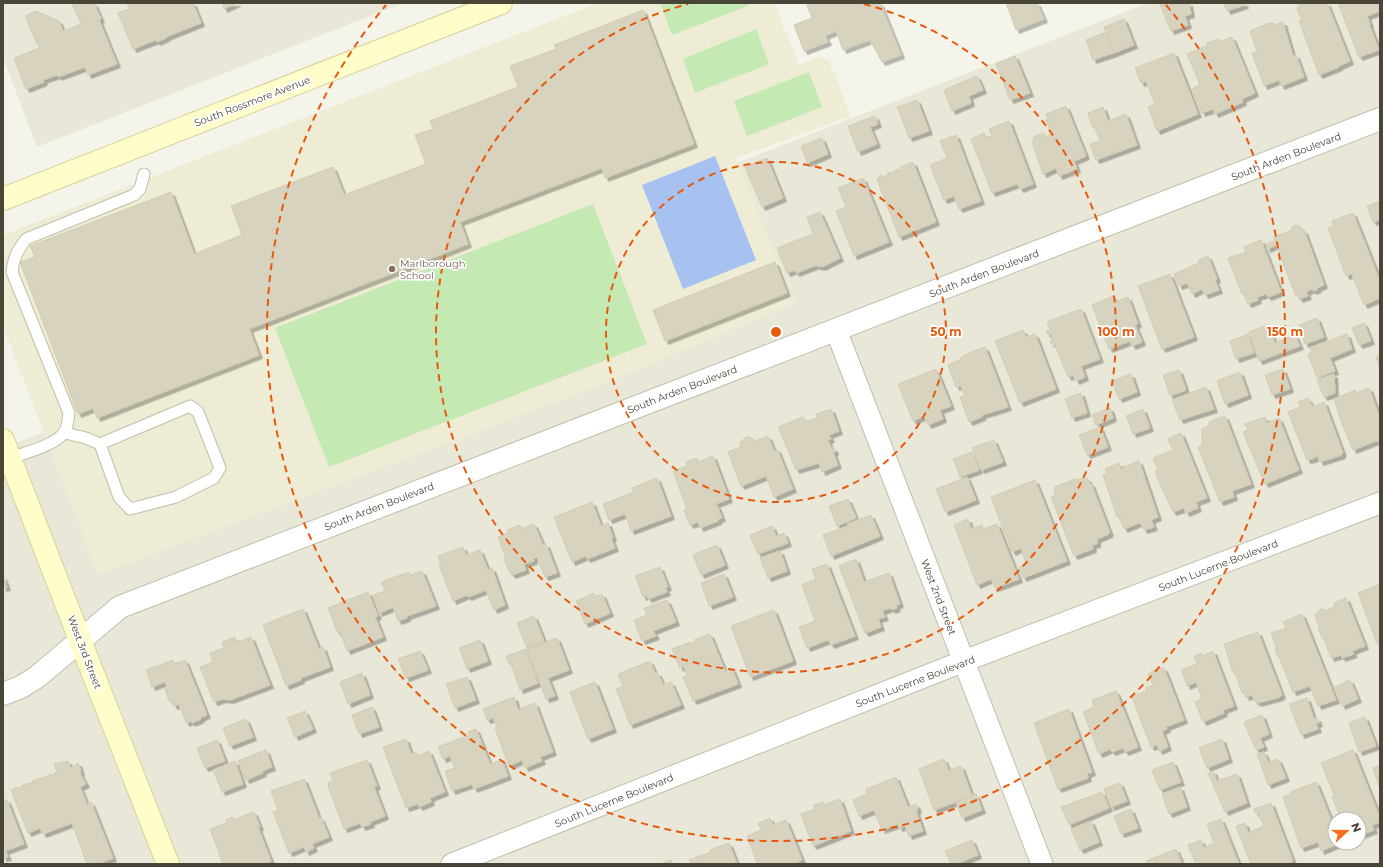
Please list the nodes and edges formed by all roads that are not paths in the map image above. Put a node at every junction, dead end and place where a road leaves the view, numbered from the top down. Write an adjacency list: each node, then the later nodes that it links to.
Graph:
1 (501, 3): 4 (main road, South Rossmore Avenue)
2 (1380, 119): 5 (street, South Arden Boulevard)
3 (144, 174): 6 (lane)
4 (3, 199)
5 (836, 330): 10 (street, South Arden Boulevard); 11 (street, West 2nd Street)
6 (65, 433): 7 (lane); 8 (lane)
7 (100, 444): 7 (lane)
8 (7, 449): 10 (main road, West 3rd Street)
9 (1380, 503): 11 (street, South Lucerne Boulevard)
10 (81, 642): 12 (street, South Arden Boulevard); 13 (main road, West 3rd Street)
11 (964, 661): 14 (street, South Lucerne Boulevard); 15 (street, West 2nd Street)
12 (3, 694)
13 (168, 864)
14 (452, 864)
15 (1042, 864)

